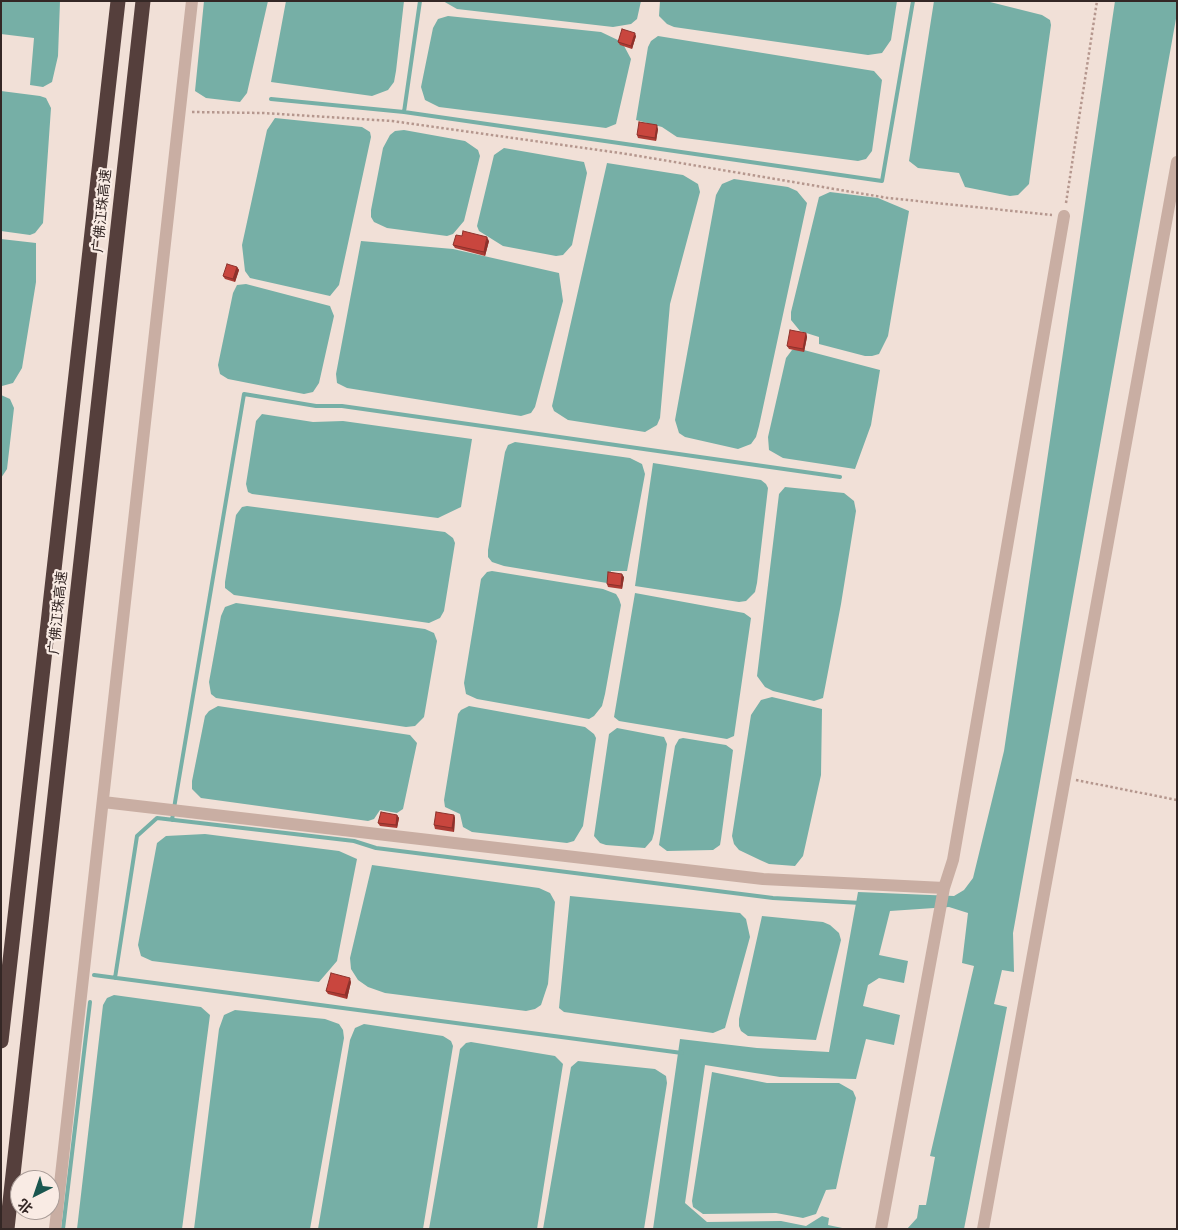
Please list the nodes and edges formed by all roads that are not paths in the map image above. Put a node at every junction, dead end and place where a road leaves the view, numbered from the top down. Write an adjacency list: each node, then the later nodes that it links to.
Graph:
1 (118, 1): 8 (highway, 广佛江珠高速)
2 (143, 1): 9 (highway, 广佛江珠高速)
3 (192, 1): 6 (street)
4 (1177, 162): 12 (street)
5 (1064, 216): 7 (street)
6 (103, 802): 7 (street); 10 (street)
7 (944, 888): 11 (street)
8 (1, 1041)
9 (7, 1229)
10 (55, 1229)
11 (881, 1229)
12 (983, 1229)

